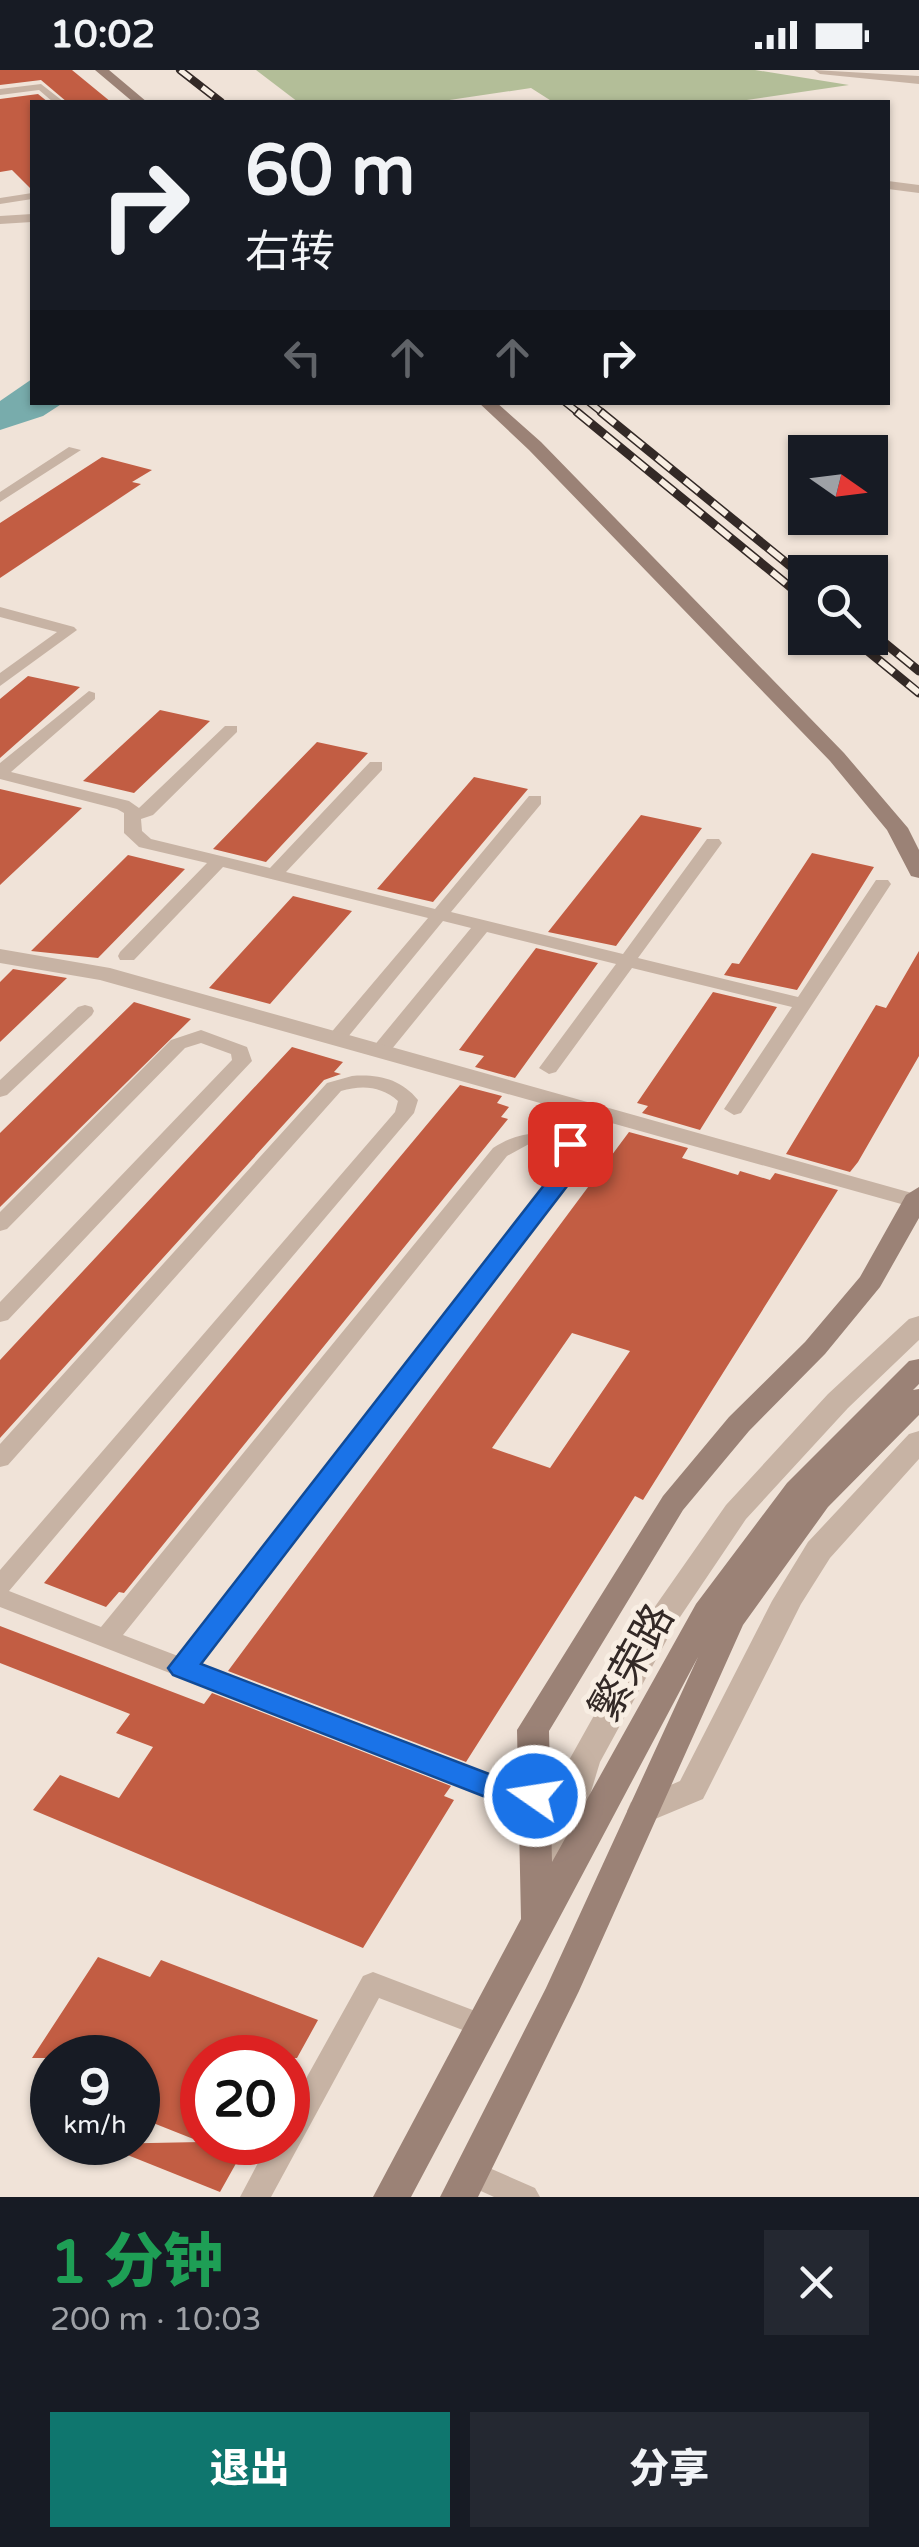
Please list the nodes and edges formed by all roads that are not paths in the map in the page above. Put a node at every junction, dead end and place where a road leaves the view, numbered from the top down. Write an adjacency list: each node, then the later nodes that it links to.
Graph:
1 (101, 70): 6 (street)
2 (820, 70): 3 (street)
3 (919, 80)
4 (0, 92): 5 (lane)
5 (57, 100)
6 (138, 100)
7 (890, 185): 8 (street)
8 (919, 189)
9 (30, 196): 10 (lane)
10 (0, 201)
11 (30, 218): 12 (street)
12 (0, 220)
13 (489, 405): 26 (street)
14 (74, 450): 15 (lane)
15 (0, 498)
16 (0, 612): 17 (lane)
17 (0, 682)
18 (89, 696): 21 (lane)
19 (231, 729): 23 (lane)
20 (376, 766): 27 (lane)
21 (0, 773): 23 (lane)
22 (535, 800): 29 (lane)
23 (132, 816): 25 (lane)
24 (712, 842): 33 (lane)
25 (219, 862): 27 (lane); 32 (lane)
26 (919, 871)
27 (274, 875): 29 (lane)
28 (882, 884): 34 (lane)
29 (438, 915): 30 (lane); 36 (lane)
30 (483, 926): 33 (lane); 37 (lane)
31 (0, 956): 36 (street)
32 (126, 956)
33 (626, 961): 34 (lane); 38 (lane)
34 (803, 1004): 40 (lane)
35 (84, 1010): 39 (lane)
36 (336, 1039): 37 (street)
37 (380, 1052): 41 (street)
38 (549, 1068)
39 (0, 1091)
40 (734, 1109)
41 (917, 1198): 53 (street)
42 (0, 1224): 43 (lane)
43 (0, 1315)
44 (919, 1325): 55 (street)
45 (919, 1368): 55 (street, 繁荣路)
46 (919, 1398): 54 (street, 繁荣路)
47 (919, 1441): 54 (street)
48 (0, 1459): 49 (lane)
49 (0, 1586)
50 (0, 1598): 51 (lane)
51 (106, 1638): 52 (lane); 52 (lane)
52 (182, 1668): 53 (lane)
53 (535, 1796): 55 (street)
54 (644, 1812): 59 (street, 繁荣路)
55 (536, 1921): 56 (street, 繁荣路)
56 (481, 2025): 57 (lane); 61 (street, 繁荣路)
57 (310, 2097)
58 (272, 2165): 60 (lane)
59 (465, 2185): 62 (lane)
60 (255, 2197)
61 (392, 2197)
62 (525, 2197)

